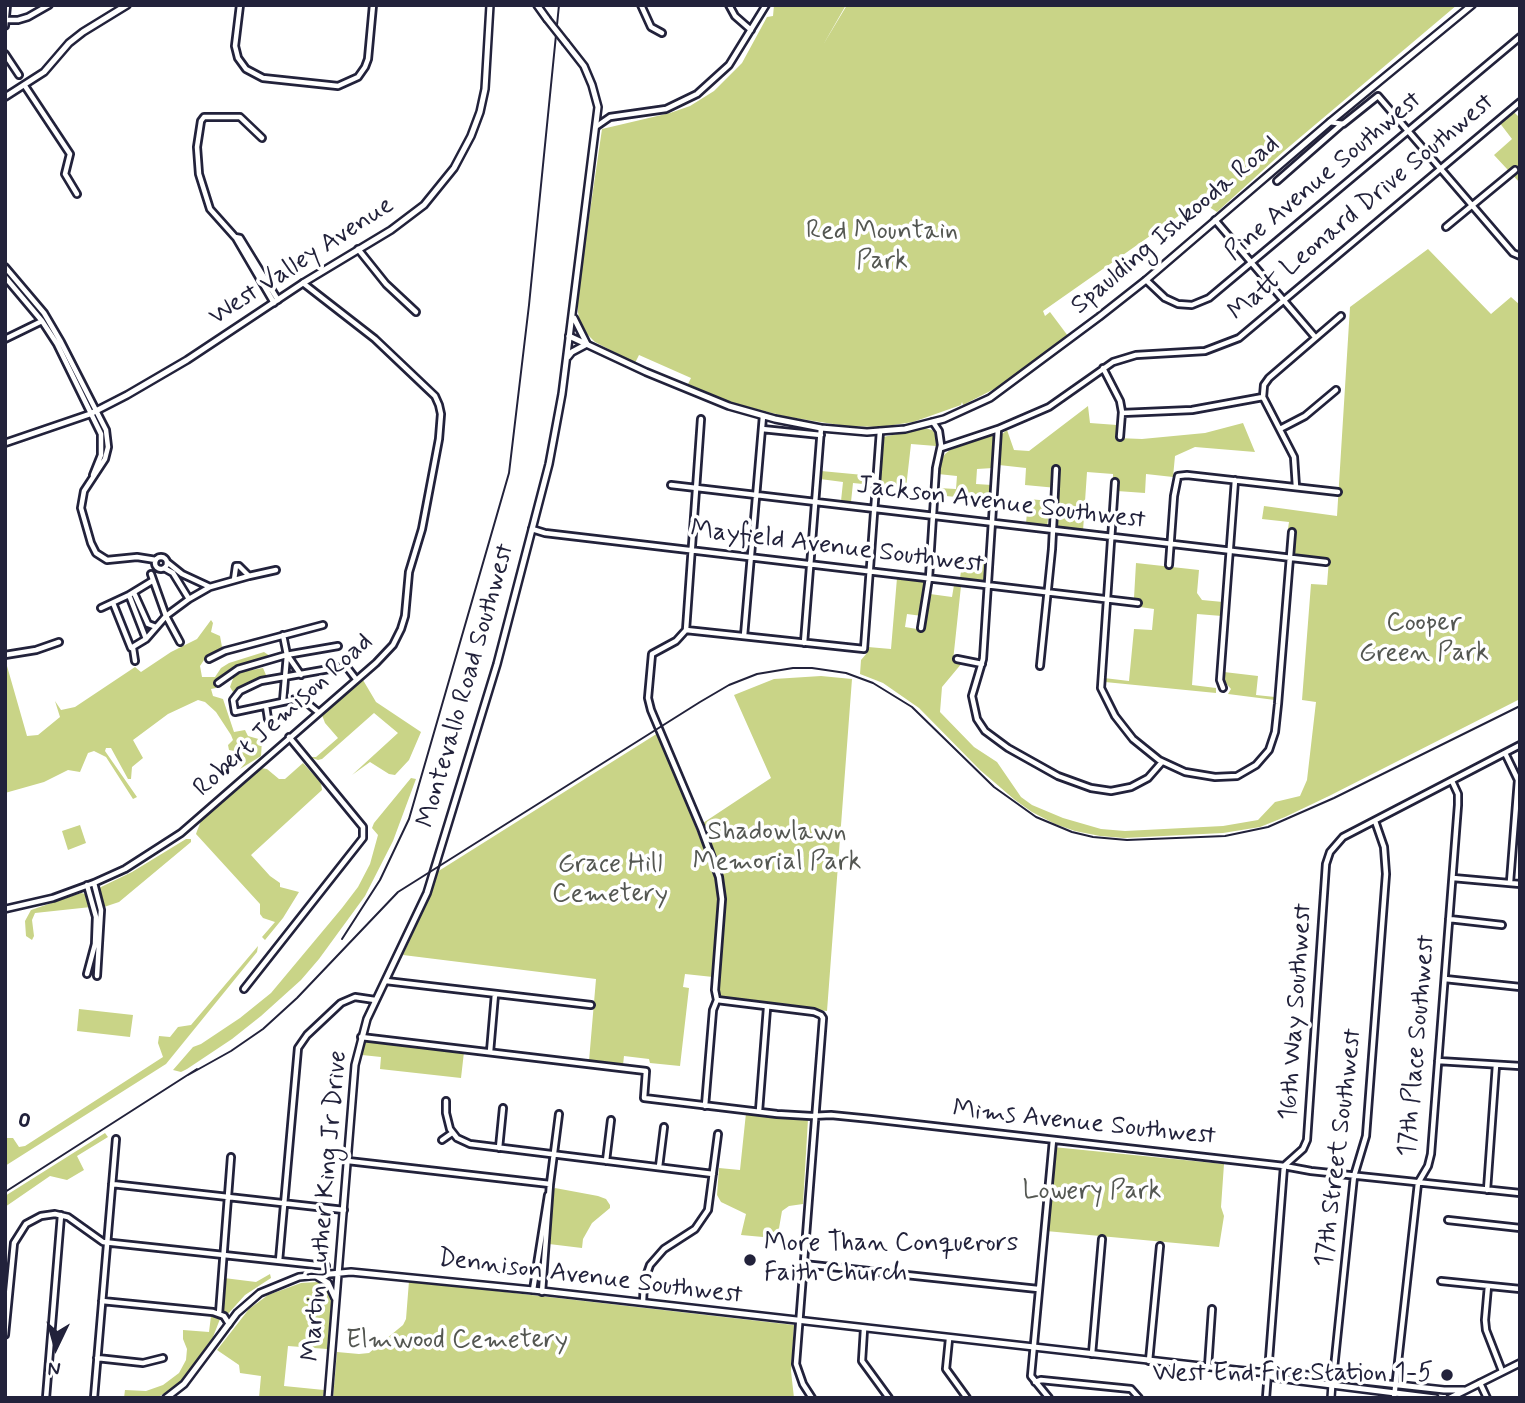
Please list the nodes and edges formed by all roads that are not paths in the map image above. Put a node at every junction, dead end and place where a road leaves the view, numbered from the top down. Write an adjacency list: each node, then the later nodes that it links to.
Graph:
1 (7, 5): 12 (street)
2 (49, 5): 12 (street)
3 (127, 5): 19 (main road)
4 (240, 5): 5 (street)
5 (373, 5)
6 (490, 5): 34 (main road, West Valley Avenue)
7 (537, 5): 24 (main road, bridge)
8 (641, 5): 15 (street)
9 (729, 5): 14 (street)
10 (766, 5): 14 (street)
11 (1472, 5): 22 (main road, Spaulding Ishkooda Road)
12 (6, 20): 13 (street)
13 (5, 26)
14 (751, 30): 24 (street)
15 (662, 33)
16 (1520, 37): 25 (street, Pine Avenue Southwest)
17 (5, 54): 18 (street)
18 (19, 75)
19 (25, 86): 20 (main road); 30 (street)
20 (5, 97)
21 (1520, 102): 27 (street, Matt Leonard Drive Southwest)
22 (1330, 122): 23 (street); 32 (main road, Spaulding Ishkooda Road)
23 (1343, 124): 25 (street); 29 (street)
24 (597, 126): 44 (main road)
25 (1408, 131): 27 (street); 36 (street, Pine Avenue Southwest)
26 (262, 138): 42 (street)
27 (1440, 169): 31 (street); 41 (street, Matt Leonard Drive Southwest)
28 (1515, 170): 31 (street)
29 (1277, 181)
30 (78, 194)
31 (1472, 205): 33 (street); 35 (street)
32 (1215, 220): 36 (street); 39 (main road, Spaulding Ishkooda Road)
33 (1446, 227)
34 (358, 249): 40 (main road, West Valley Avenue); 43 (street)
35 (1520, 256)
36 (1252, 262): 39 (street, Pine Avenue Southwest); 41 (street)
37 (5, 267): 46 (street)
38 (5, 277): 46 (street)
39 (1146, 280): 60 (main road, Spaulding Ishkooda Road)
40 (303, 283): 42 (main road, West Valley Avenue); 135 (street, Robert Jemison Road)
41 (1284, 300): 48 (street); 52 (street, Matt Leonard Drive Southwest)
42 (276, 301): 55 (main road, West Valley Avenue)
43 (416, 312)
44 (573, 312): 47 (main road); 50 (main road)
45 (1341, 316): 48 (street)
46 (44, 319): 49 (street); 55 (street); 57 (street)
47 (569, 337): 50 (main road); 51 (main road, Montevallo Road Southwest)
48 (1315, 337): 54 (street)
49 (5, 339)
50 (587, 344): 51 (main road); 58 (main road)
51 (566, 360): 82 (main road, Montevallo Road Southwest)
52 (1103, 368): 56 (street); 62 (street, Matt Leonard Drive Southwest)
53 (1336, 390): 63 (street)
54 (1263, 397): 56 (street); 63 (street)
55 (97, 411): 57 (main road, West Valley Avenue); 70 (street)
56 (1122, 413): 66 (street)
57 (90, 414): 67 (main road, West Valley Avenue); 70 (street)
58 (763, 416): 61 (street); 64 (main road, Spaulding Ishkooda Road)
59 (701, 419): 75 (street)
60 (933, 422): 65 (main road, Spaulding Ishkooda Road); 68 (street)
61 (762, 429): 64 (street); 77 (street)
62 (998, 429): 68 (street, Matt Leonard Drive Southwest); 81 (street)
63 (1280, 429): 74 (street)
64 (821, 431): 65 (main road, Spaulding Ishkooda Road); 78 (street)
65 (880, 431): 79 (street)
66 (1120, 437)
67 (5, 443)
68 (941, 448): 80 (street)
69 (1056, 469): 83 (street)
70 (92, 479): 91 (street)
71 (1235, 480): 74 (street); 86 (street); 88 (street)
72 (1115, 482): 85 (street)
73 (671, 485): 75 (street, Jackson Avenue Southwest)
74 (1296, 487): 76 (street)
75 (697, 488): 77 (street, Jackson Avenue Southwest); 87 (street)
76 (1338, 492)
77 (757, 496): 78 (street, Jackson Avenue Southwest); 89 (street)
78 (815, 502): 79 (street, Jackson Avenue Southwest); 94 (street)
79 (875, 509): 80 (street, Jackson Avenue Southwest); 98 (street)
80 (933, 516): 81 (street, Jackson Avenue Southwest); 101 (street)
81 (992, 523): 83 (street, Jackson Avenue Southwest); 104 (street)
82 (532, 529): 87 (street, Mayfield Avenue Southwest); 159 (main road, Montevallo Road Southwest)
83 (1052, 530): 85 (street, Jackson Avenue Southwest); 106 (street)
84 (1292, 532): 90 (street)
85 (1111, 537): 86 (street, Jackson Avenue Southwest); 109 (street)
86 (1170, 544): 88 (street, Jackson Avenue Southwest); 95 (street)
87 (692, 550): 89 (street, Mayfield Avenue Southwest); 117 (street)
88 (1230, 551): 90 (street, Jackson Avenue Southwest); 137 (street)
89 (751, 558): 94 (street, Mayfield Avenue Southwest); 119 (street)
90 (1289, 558): 93 (street, Jackson Avenue Southwest); 145 (street)
91 (156, 560): 92 (street); 96 (street)
92 (167, 562): 96 (street); 105 (street)
93 (1326, 562)
94 (810, 565): 98 (street, Mayfield Avenue Southwest); 123 (street)
95 (1169, 565)
96 (164, 568): 108 (street)
97 (276, 570): 100 (street)
98 (870, 571): 101 (street, Mayfield Avenue Southwest); 123 (street)
99 (151, 574): 103 (street)
100 (249, 576): 102 (street); 102 (street)
101 (929, 578): 104 (street, Mayfield Avenue Southwest); 116 (street)
102 (234, 580): 105 (street)
103 (152, 581): 107 (street); 113 (street)
104 (988, 585): 106 (street, Mayfield Avenue Southwest); 131 (street)
105 (210, 587): 108 (street)
106 (1047, 593): 109 (street, Mayfield Avenue Southwest); 132 (street)
107 (131, 594): 110 (street); 115 (street); 120 (street)
108 (189, 599): 113 (street)
109 (1107, 600): 111 (street, Mayfield Avenue Southwest); 145 (street)
110 (114, 603): 112 (street); 125 (street)
111 (1138, 603)
112 (101, 608)
113 (166, 616): 115 (street); 122 (street)
114 (323, 625): 118 (street, Robert Jemison Road)
115 (156, 627): 120 (street)
116 (921, 628)
117 (686, 630): 119 (street); 164 (street)
118 (283, 635): 127 (street, Robert Jemison Road); 128 (street, Robert Jemison Road)
119 (744, 636): 123 (street)
120 (146, 639): 125 (street)
121 (59, 642): 126 (street)
122 (180, 642)
123 (804, 643)
124 (338, 646): 127 (street, Robert Jemison Road)
125 (132, 648): 130 (street)
126 (5, 655)
127 (287, 655): 133 (street, Robert Jemison Road); 134 (street, Robert Jemison Road); 136 (street, Robert Jemison Road)
128 (209, 659)
129 (957, 659): 131 (street)
130 (135, 662)
131 (982, 664): 145 (street)
132 (1040, 666)
133 (301, 675): 134 (street); 135 (street)
134 (286, 679): 138 (street, Robert Jemison Road); 139 (street, Robert Jemison Road)
135 (356, 679): 140 (street, Robert Jemison Road)
136 (218, 683)
137 (1223, 688)
138 (283, 701): 139 (street, Robert Jemison Road); 140 (street)
139 (266, 706): 141 (street, Robert Jemison Road)
140 (318, 712): 142 (street, Robert Jemison Road)
141 (268, 719)
142 (289, 737): 150 (street, Robert Jemison Road); 161 (street)
143 (1520, 745): 144 (street, 16th Way Southwest)
144 (1505, 753): 146 (street, 16th Way Southwest); 149 (street)
145 (1163, 762)
146 (1452, 781): 147 (street, 16th Way Southwest); 148 (street, 17th Place Southwest)
147 (1375, 821): 190 (street, 16th Way Southwest); 193 (street, 17th Street Southwest)
148 (1453, 878): 149 (street); 154 (street, 17th Place Southwest)
149 (1510, 882): 151 (street)
150 (93, 883): 152 (street, Robert Jemison Road); 157 (street)
151 (1520, 884)
152 (87, 885): 153 (street, Robert Jemison Road); 156 (street)
153 (5, 909)
154 (1449, 919): 155 (street); 158 (street, 17th Place Southwest)
155 (1502, 925)
156 (87, 974)
157 (97, 976)
158 (1445, 979): 160 (street); 169 (street, 17th Place Southwest)
159 (386, 981): 162 (street); 163 (main road, Martin Luther King Jr Drive)
160 (1520, 988)
161 (244, 989)
162 (495, 994): 165 (street); 168 (street)
163 (375, 1000): 167 (main road, Martin Luther King Jr Drive); 200 (street)
164 (717, 1000): 166 (street); 173 (street)
165 (591, 1005)
166 (767, 1007): 175 (street); 177 (street)
167 (361, 1037): 168 (street); 188 (main road, Martin Luther King Jr Drive)
168 (490, 1052): 173 (street, Mims Avenue Southwest)
169 (1438, 1060): 170 (street); 194 (street, 17th Place Southwest)
170 (1496, 1065): 171 (street); 197 (street)
171 (1520, 1066)
172 (446, 1101): 180 (street)
173 (705, 1106): 175 (street, Mims Avenue Southwest)
174 (503, 1108): 185 (street)
175 (759, 1111): 177 (street, Mims Avenue Southwest)
176 (559, 1114): 186 (street)
177 (814, 1116): 184 (street, Mims Avenue Southwest); 210 (street)
178 (611, 1120): 189 (street)
179 (664, 1127): 191 (street)
180 (452, 1133): 183 (street); 185 (street)
181 (719, 1134): 192 (street)
182 (116, 1139): 195 (street)
183 (442, 1140)
184 (1053, 1140): 190 (street, Mims Avenue Southwest); 216 (street)
185 (499, 1148): 186 (street)
186 (554, 1154): 189 (street); 196 (street)
187 (231, 1157): 199 (street)
188 (348, 1161): 196 (street); 201 (main road, Martin Luther King Jr Drive)
189 (606, 1161): 191 (street)
190 (1284, 1166): 193 (street, Mims Avenue Southwest); 238 (street)
191 (659, 1167): 192 (street)
192 (713, 1174): 222 (street)
193 (1354, 1176): 194 (street, Mims Avenue Southwest); 239 (street, 17th Street Southwest)
194 (1418, 1183): 197 (street, Mims Avenue Southwest); 243 (street, 17th Place Southwest)
195 (112, 1184): 199 (street); 206 (street)
196 (550, 1184): 218 (street); 219 (street)
197 (1487, 1190): 198 (street, Mims Avenue Southwest)
198 (1520, 1194)
199 (228, 1197): 200 (street); 208 (street)
200 (285, 1203): 201 (street); 209 (street)
201 (344, 1210): 212 (main road, Martin Luther King Jr Drive)
202 (61, 1215): 206 (street); 228 (street); 247 (street)
203 (1448, 1220): 204 (street)
204 (1520, 1228)
205 (1102, 1239): 231 (street)
206 (107, 1242): 208 (street); 220 (street)
207 (1160, 1247): 234 (street)
208 (223, 1254): 209 (street); 224 (street)
209 (279, 1261): 211 (street)
210 (803, 1265): 216 (street); 225 (street)
211 (326, 1266)
212 (339, 1274): 213 (main road, Dennison Avenue Southwest); 218 (main road, Dennison Avenue Southwest); 221 (main road, Martin Luther King Jr Drive)
213 (315, 1276): 221 (main road); 226 (main road, Dennison Avenue Southwest)
214 (1441, 1281): 215 (street)
215 (1488, 1286): 217 (street); 237 (street)
216 (1038, 1289): 230 (street)
217 (1520, 1289)
218 (533, 1290): 219 (main road, Dennison Avenue Southwest)
219 (542, 1292): 222 (main road, Dennison Avenue Southwest)
220 (102, 1301): 224 (street); 232 (street)
221 (336, 1301): 250 (main road, Martin Luther King Jr Drive)
222 (643, 1303): 225 (main road, Dennison Avenue Southwest)
223 (1212, 1309): 236 (street)
224 (219, 1314): 226 (street)
225 (798, 1322): 227 (main road, Dennison Avenue Southwest); 251 (street)
226 (229, 1324): 249 (main road, Dennison Avenue Southwest)
227 (864, 1329): 229 (main road, Dennison Avenue Southwest); 252 (street)
228 (5, 1335)
229 (949, 1339): 230 (main road, Dennison Avenue Southwest); 253 (street)
230 (1034, 1348): 231 (main road, Dennison Avenue Southwest); 240 (street)
231 (1092, 1354): 234 (main road, Dennison Avenue Southwest)
232 (97, 1358): 233 (street); 248 (street)
233 (163, 1358)
234 (1149, 1360): 236 (main road, Dennison Avenue Southwest)
235 (1520, 1363): 237 (main road)
236 (1209, 1367): 238 (main road, Dennison Avenue Southwest)
237 (1502, 1371): 241 (main road)
238 (1268, 1373): 239 (main road, Dennison Avenue Southwest); 242 (main road, Dennison Avenue Southwest); 255 (street)
239 (1333, 1378): 242 (main road, 17th Street Southwest); 243 (main road, Dennison Avenue Southwest)
240 (1035, 1382): 246 (street); 254 (street)
241 (1480, 1382): 244 (main road); 259 (street)
242 (1332, 1385): 245 (main road, Dennison Avenue Southwest); 256 (main road, 17th Street Southwest)
243 (1396, 1385): 244 (main road, Dennison Avenue Southwest); 245 (street, 17th Place Southwest)
244 (1464, 1390): 258 (main road)
245 (1395, 1395): 257 (main road, Dennison Avenue Southwest)
246 (1045, 1397)
247 (46, 1398)
248 (94, 1398)
249 (166, 1398)
250 (328, 1398)
251 (813, 1398)
252 (889, 1398)
253 (967, 1398)
254 (1139, 1398)
255 (1265, 1398)
256 (1331, 1398)
257 (1434, 1398)
258 (1450, 1398)
259 (1486, 1398)

